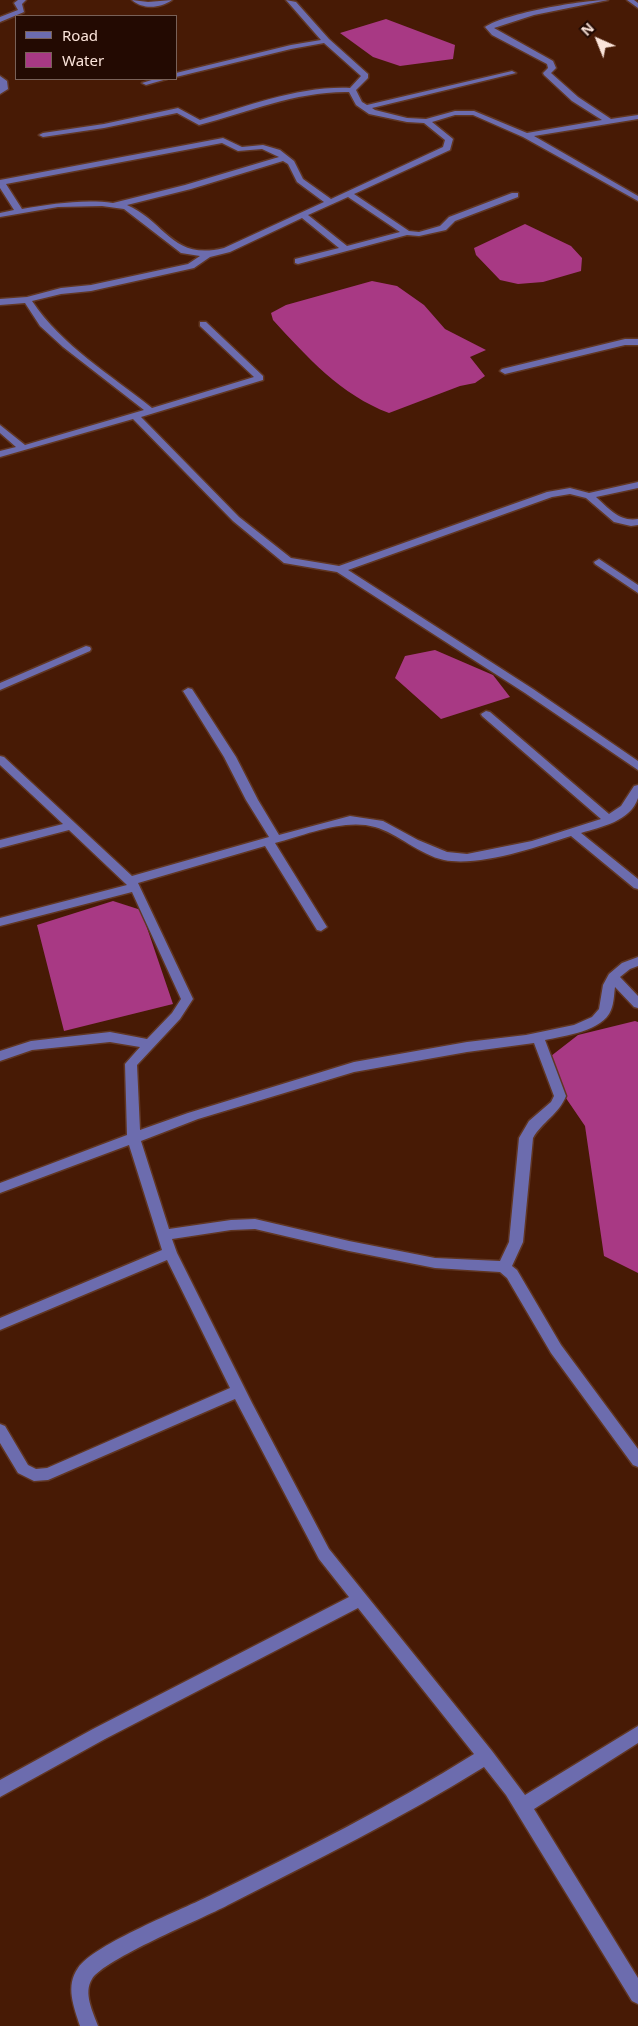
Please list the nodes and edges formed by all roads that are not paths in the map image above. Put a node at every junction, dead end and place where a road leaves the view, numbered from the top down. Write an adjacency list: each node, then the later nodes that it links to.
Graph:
1 (23, 0): 8 (street)
2 (134, 0): 3 (street)
3 (169, 0)
4 (289, 0): 9 (street)
5 (605, 0): 18 (street)
6 (630, 0): 7 (street)
7 (638, 6)
8 (0, 20)
9 (326, 41): 11 (street); 13 (street)
10 (512, 72): 15 (street)
11 (178, 75)
12 (0, 78): 14 (street)
13 (352, 90): 15 (street); 19 (street)
14 (0, 92)
15 (364, 108): 17 (street)
16 (638, 117): 18 (street)
17 (426, 121): 20 (street); 23 (street)
18 (610, 122): 20 (street)
19 (43, 135)
20 (526, 135): 25 (street)
21 (285, 158): 22 (street); 26 (street); 27 (street)
22 (0, 183): 28 (street)
23 (349, 194): 26 (street); 31 (street)
24 (515, 195): 31 (street)
25 (638, 199)
26 (330, 202): 30 (street)
27 (115, 206): 28 (street); 33 (street)
28 (19, 212): 29 (street)
29 (0, 215)
30 (303, 215): 32 (street); 33 (street)
31 (407, 233): 32 (street)
32 (346, 249): 34 (street)
33 (207, 255): 35 (street)
34 (298, 262)
35 (27, 300): 36 (street); 40 (street)
36 (0, 302)
37 (203, 324): 40 (street)
38 (638, 342): 39 (street)
39 (505, 371)
40 (150, 411): 41 (street)
41 (135, 416): 43 (street); 49 (street)
42 (0, 428): 43 (street)
43 (22, 448): 44 (street)
44 (0, 454)
45 (638, 485): 46 (street)
46 (589, 496): 47 (street); 49 (street)
47 (638, 522)
48 (599, 562): 50 (street)
49 (340, 569): 56 (street)
50 (638, 590)
51 (86, 649): 52 (street)
52 (0, 687)
53 (188, 692): 61 (street)
54 (486, 714): 58 (street)
55 (0, 759): 59 (street)
56 (638, 766)
57 (638, 789): 58 (street)
58 (609, 820): 60 (street)
59 (71, 826): 62 (street); 63 (street)
60 (573, 832): 61 (street); 64 (street)
61 (272, 840): 63 (street); 66 (street)
62 (0, 844)
63 (133, 884): 65 (street); 71 (street)
64 (638, 885)
65 (0, 922)
66 (321, 928)
67 (638, 961): 68 (street)
68 (613, 977): 69 (street); 70 (street)
69 (638, 1004)
70 (538, 1038): 73 (street); 77 (street)
71 (150, 1044): 72 (street); 73 (street)
72 (0, 1056)
73 (134, 1139): 74 (street); 75 (street)
74 (0, 1188)
75 (165, 1235): 76 (street); 77 (street)
76 (170, 1253): 78 (street); 79 (street)
77 (504, 1268): 81 (street)
78 (0, 1324)
79 (238, 1391): 80 (street); 82 (street)
80 (0, 1430)
81 (638, 1461)
82 (360, 1599): 84 (street); 85 (street)
83 (638, 1734): 86 (street)
84 (486, 1756): 86 (street); 88 (street)
85 (0, 1790)
86 (523, 1806): 87 (street)
87 (638, 1995)
88 (88, 2026)

